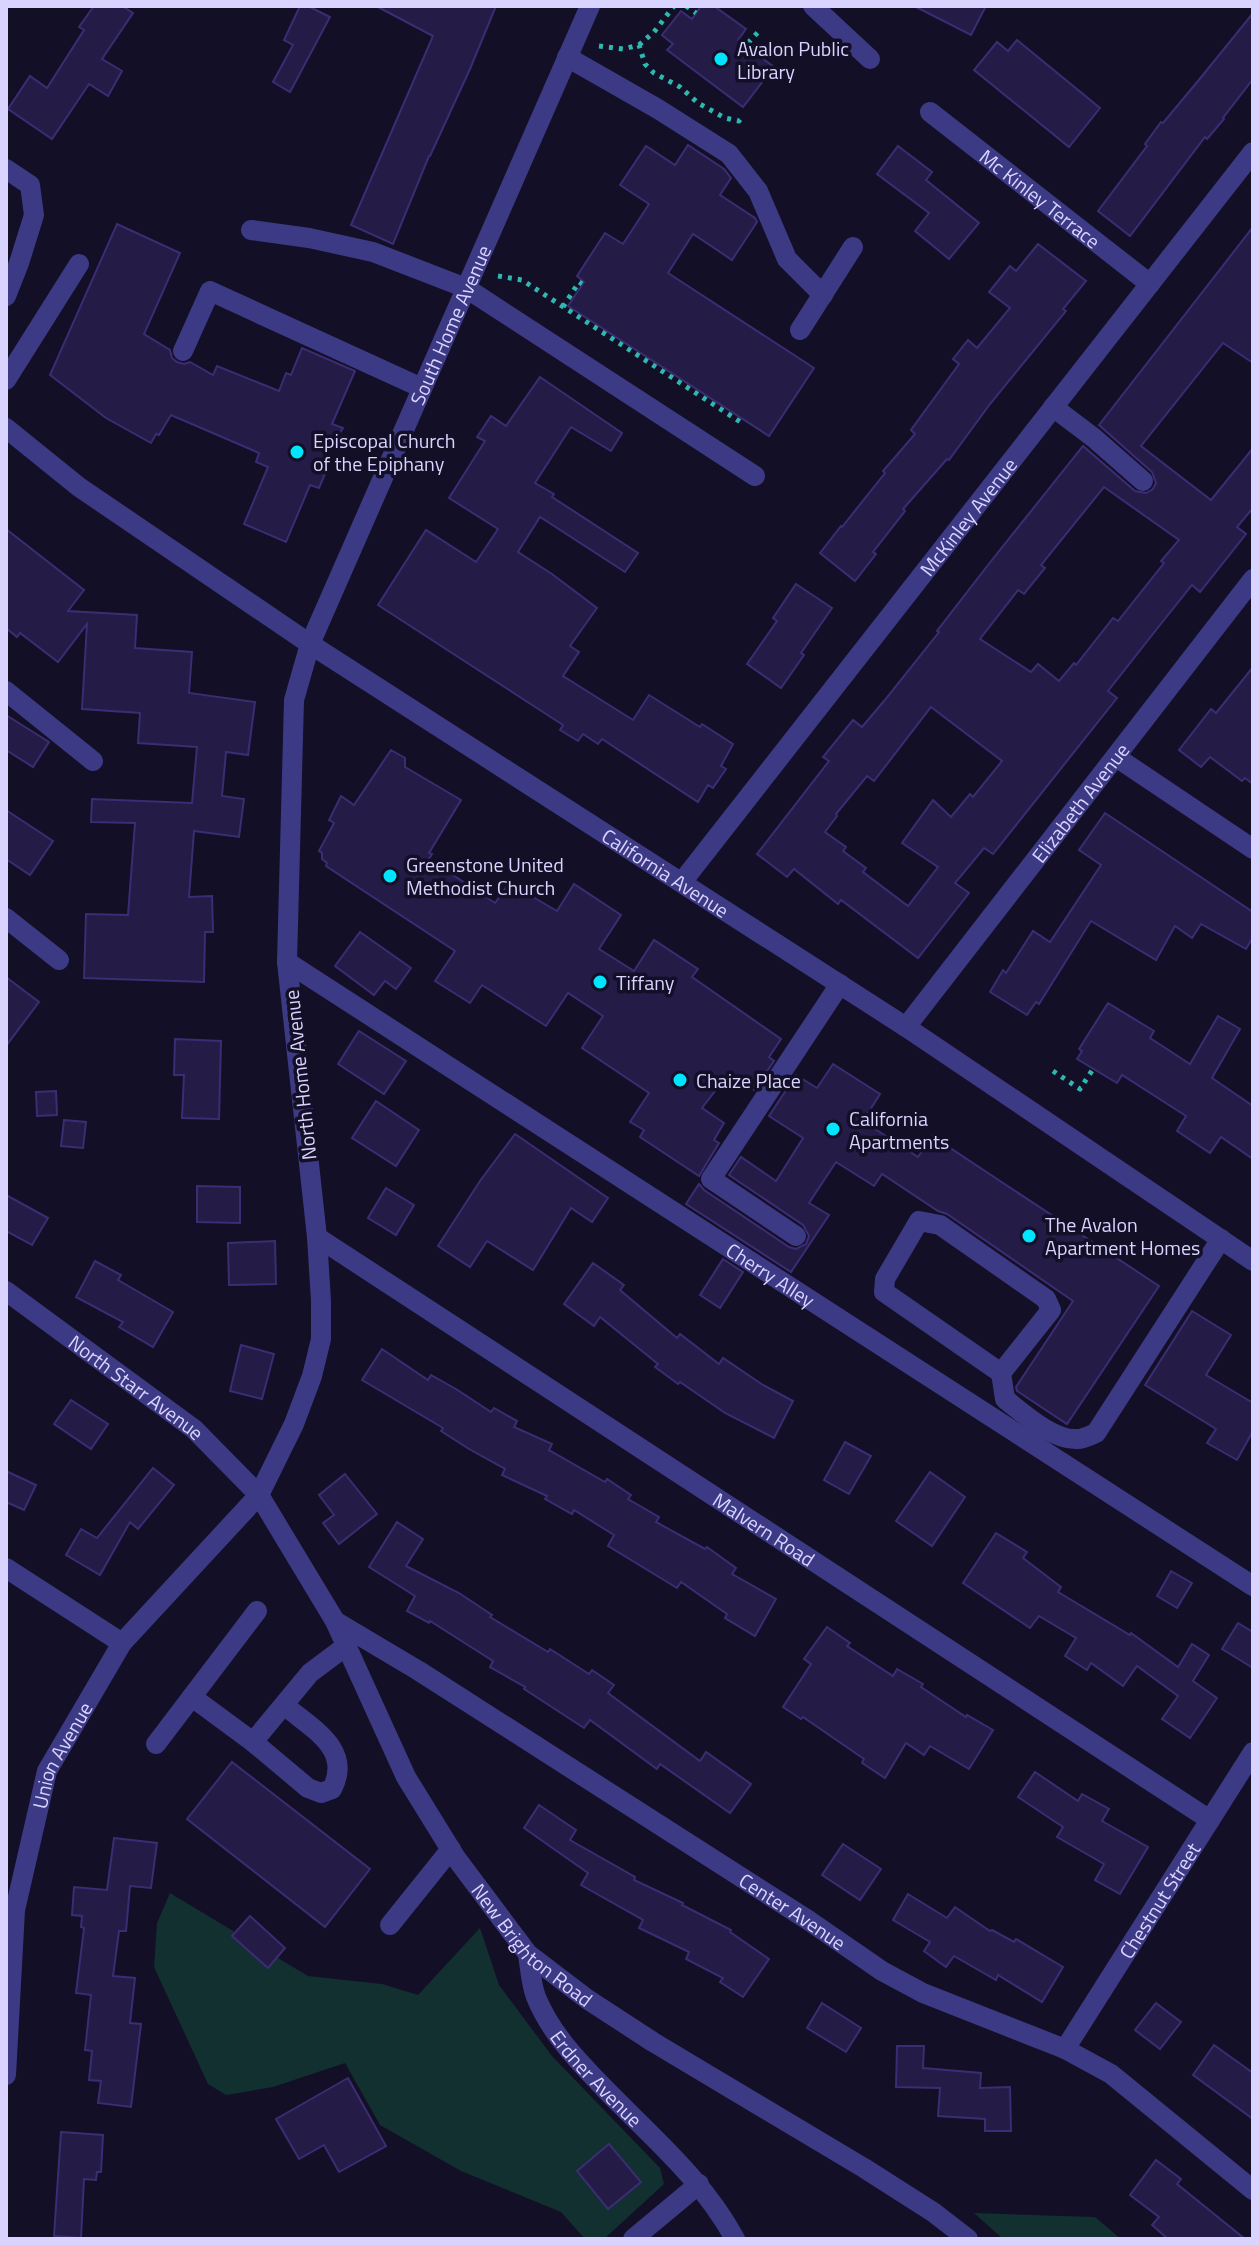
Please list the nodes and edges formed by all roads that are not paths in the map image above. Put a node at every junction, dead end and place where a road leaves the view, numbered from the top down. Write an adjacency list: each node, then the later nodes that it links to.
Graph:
1 (590, 6): 3 (street, South Home Avenue)
2 (813, 6): 4 (street)
3 (567, 57): 12 (street, South Home Avenue); 13 (street)
4 (870, 59)
5 (930, 112): 11 (street, Mc Kinley Terrace)
6 (1253, 152): 11 (street, McKinley Avenue)
7 (6, 169): 14 (street)
8 (251, 230): 12 (street)
9 (853, 247): 13 (street)
10 (79, 264): 17 (street)
11 (1150, 284): 19 (street, McKinley Avenue)
12 (466, 288): 18 (street, South Home Avenue); 21 (street)
13 (823, 295): 15 (street)
14 (6, 296)
15 (800, 330)
16 (183, 351): 18 (street)
17 (6, 380)
18 (422, 388): 24 (street, South Home Avenue)
19 (1053, 407): 22 (street); 29 (street, McKinley Avenue)
20 (6, 428): 24 (street, California Avenue)
21 (755, 476)
22 (1143, 481)
23 (1253, 579): 26 (street, Elizabeth Avenue)
24 (310, 644): 29 (street, California Avenue); 32 (street, North Home Avenue)
25 (6, 691): 27 (street)
26 (1116, 757): 28 (street); 34 (street, Elizabeth Avenue)
27 (93, 761)
28 (1252, 846)
29 (682, 882): 33 (street, California Avenue)
30 (6, 918): 31 (street)
31 (59, 960)
32 (287, 962): 36 (street, North Home Avenue); 43 (street, Cherry Alley)
33 (840, 984): 34 (street, California Avenue); 35 (street)
34 (906, 1027): 37 (street, California Avenue)
35 (796, 1236)
36 (317, 1237): 41 (street, North Home Avenue); 53 (street, Malvern Road)
37 (1221, 1239): 38 (street, California Avenue); 40 (street)
38 (1253, 1261)
39 (6, 1291): 41 (street, North Starr Avenue)
40 (1001, 1373): 40 (street)
41 (259, 1495): 45 (street, New Brighton Road); 46 (street, Union Avenue)
42 (6, 1568): 46 (street)
43 (1253, 1586)
44 (257, 1611): 48 (street)
45 (335, 1621): 47 (street, New Brighton Road); 58 (street, Center Avenue)
46 (122, 1643): 55 (street, Union Avenue)
47 (346, 1646): 49 (street); 54 (street, New Brighton Road)
48 (192, 1697): 50 (street); 51 (street)
49 (284, 1705): 50 (street); 50 (street)
50 (253, 1742)
51 (156, 1744)
52 (1253, 1752): 53 (street, Chestnut Street)
53 (1210, 1820): 58 (street, Chestnut Street)
54 (451, 1849): 56 (street); 57 (street, New Brighton Road)
55 (10, 1909): 59 (street, Union Avenue)
56 (390, 1925)
57 (528, 1954): 60 (street, Erdner Avenue); 64 (street, New Brighton Road)
58 (1065, 2049): 61 (street, Center Avenue)
59 (6, 2075)
60 (699, 2184): 62 (street); 63 (street, Erdner Avenue)
61 (1253, 2190)
62 (633, 2239)
63 (735, 2239)
64 (968, 2239)

